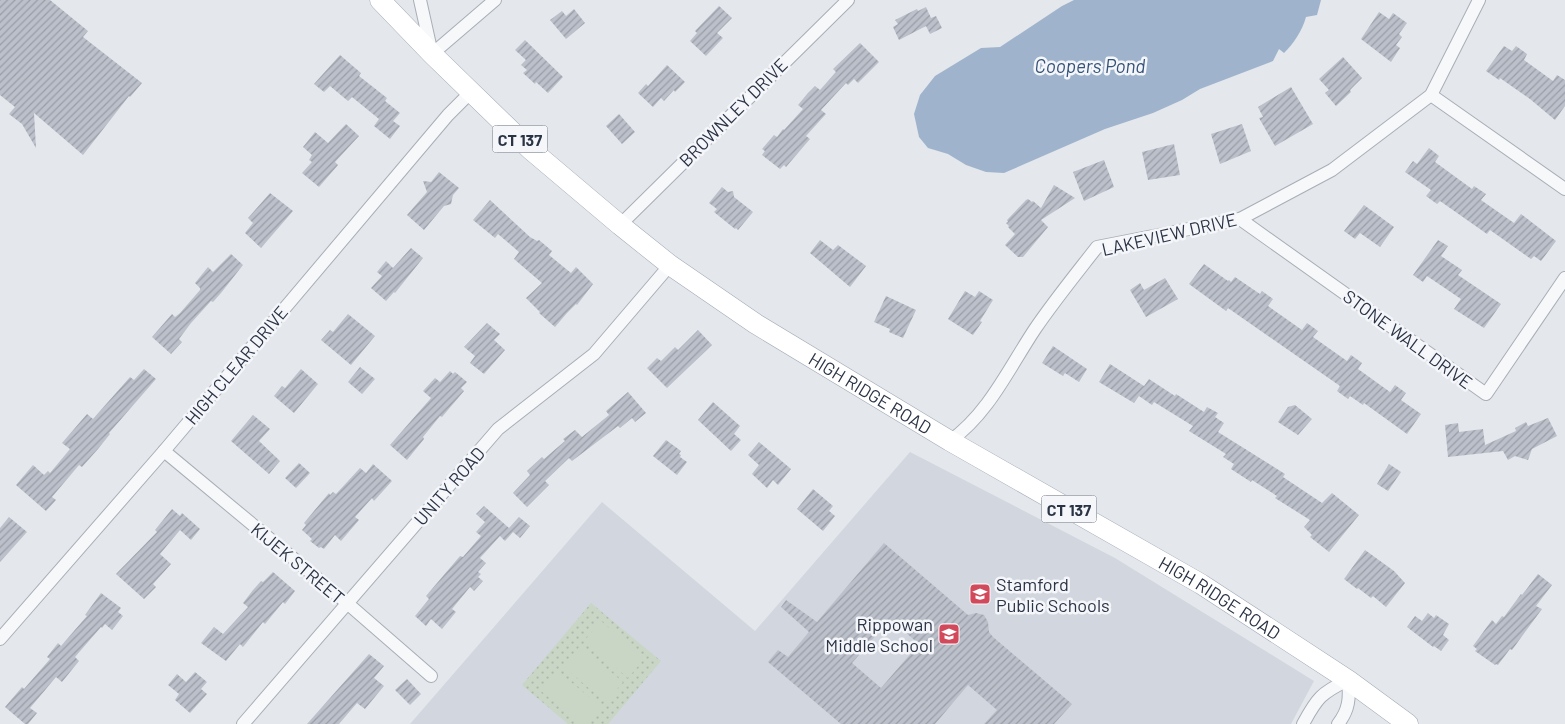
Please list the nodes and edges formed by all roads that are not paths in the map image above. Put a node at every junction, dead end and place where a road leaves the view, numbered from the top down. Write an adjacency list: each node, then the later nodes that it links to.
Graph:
1 (380, 0): 6 (main road, HIGH RIDGE ROAD / CT 137)
2 (420, 0): 6 (street)
3 (495, 0): 6 (street)
4 (1478, 0): 8 (street, LAKEVIEW DRIVE)
5 (846, 1): 11 (street, BROWNLEY DRIVE)
6 (432, 54): 7 (main road, HIGH RIDGE ROAD / CT 137)
7 (472, 91): 11 (main road, HIGH RIDGE ROAD / CT 137); 15 (street, HIGH CLEAR DRIVE)
8 (1431, 95): 9 (street); 10 (street, LAKEVIEW DRIVE)
9 (1565, 189)
10 (1240, 219): 13 (street, STONE WALL DRIVE); 14 (street, LAKEVIEW DRIVE)
11 (620, 225): 12 (main road, HIGH RIDGE ROAD / CT 137)
12 (670, 265): 14 (main road, HIGH RIDGE ROAD / CT 137); 16 (street, UNITY ROAD)
13 (1565, 278)
14 (950, 441): 19 (main road, HIGH RIDGE ROAD / CT 137)
15 (164, 451): 16 (street, KIJEK STREET); 17 (street, HIGH CLEAR DRIVE)
16 (347, 603): 18 (street, KIJEK STREET); 20 (street, UNITY ROAD)
17 (0, 639)
18 (431, 676)
19 (1348, 680): 21 (street); 22 (street); 23 (main road, HIGH RIDGE ROAD / CT 137)
20 (244, 724)
21 (1303, 724)
22 (1338, 724)
23 (1408, 724)

